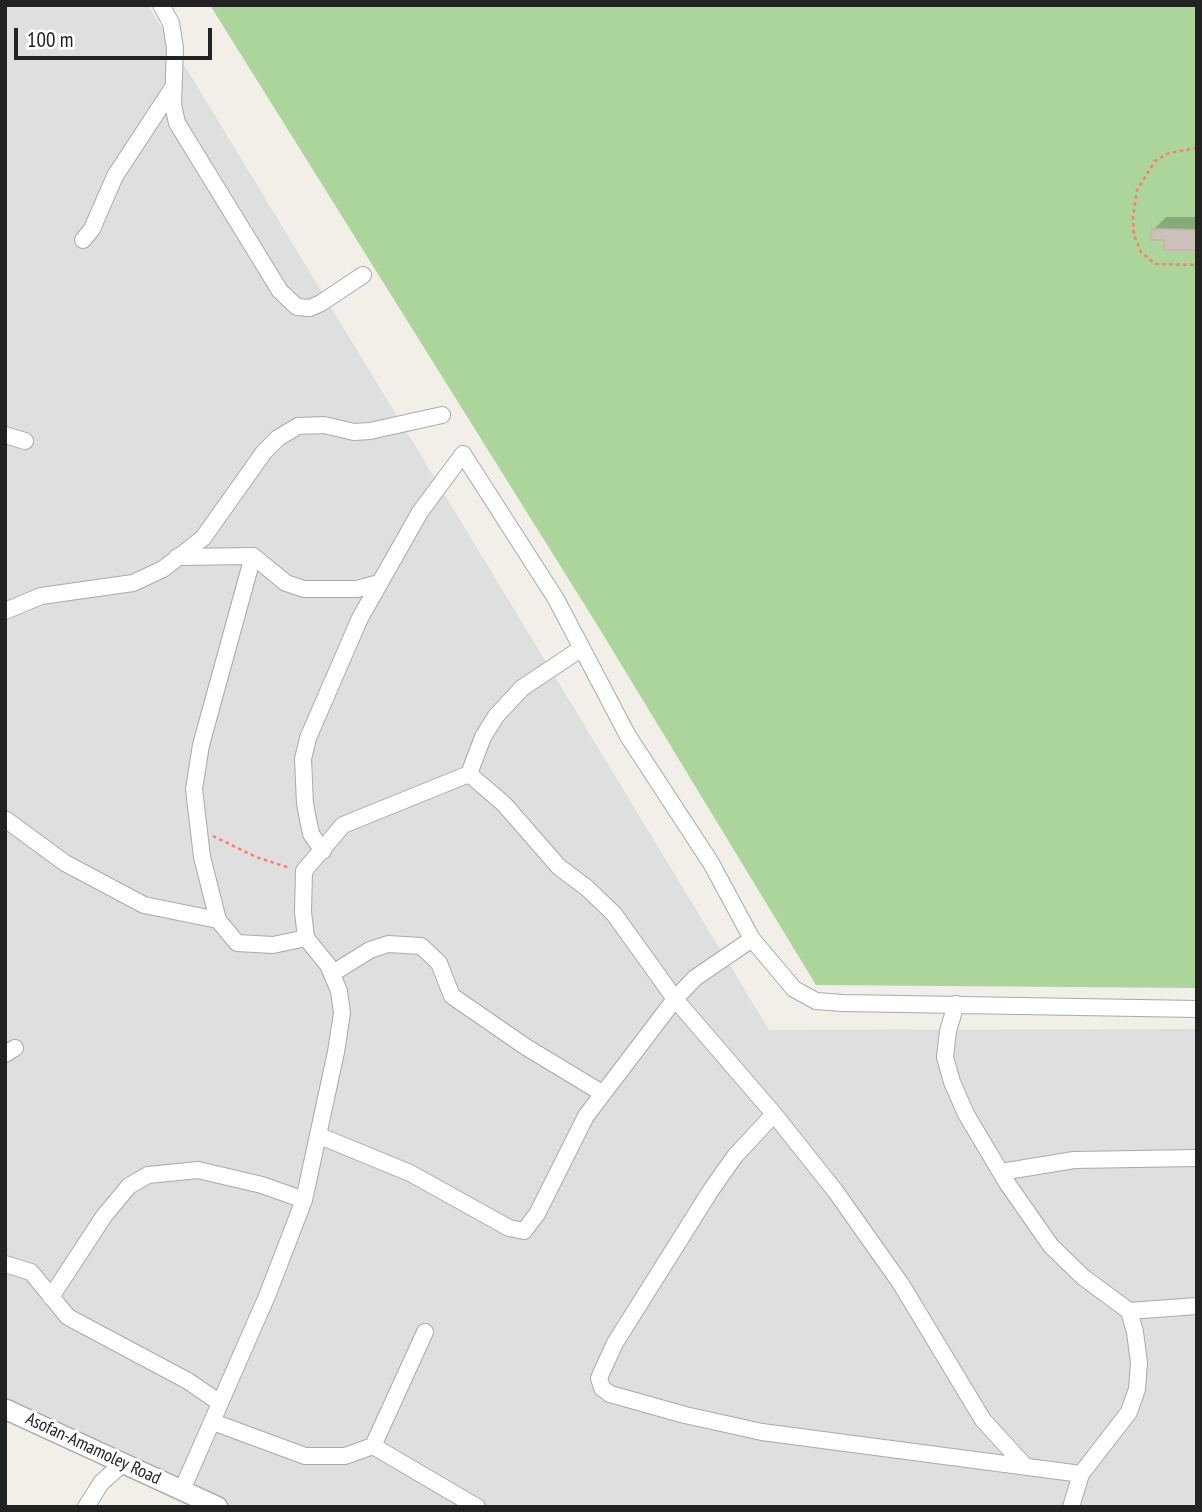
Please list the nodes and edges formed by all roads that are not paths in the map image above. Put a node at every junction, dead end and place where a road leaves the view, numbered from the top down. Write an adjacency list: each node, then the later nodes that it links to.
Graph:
1 (162, 5): 2 (street)
2 (175, 84): 3 (street); 4 (street)
3 (83, 240)
4 (363, 275)
5 (442, 415): 9 (street)
6 (5, 435): 7 (street)
7 (24, 441)
8 (253, 556): 9 (street); 10 (street); 16 (street)
9 (177, 557): 11 (street)
10 (379, 583): 12 (street); 15 (street)
11 (5, 611)
12 (582, 648): 13 (street); 18 (street)
13 (469, 774): 15 (street); 20 (street)
14 (5, 819): 16 (street)
15 (323, 850): 17 (street)
16 (218, 920): 17 (street)
17 (306, 938): 19 (street)
18 (752, 939): 20 (street); 21 (street)
19 (333, 974): 23 (street); 25 (street)
20 (675, 999): 23 (street); 24 (street)
21 (956, 1004): 22 (street); 27 (street)
22 (1197, 1009)
23 (602, 1093): 25 (street)
24 (774, 1114): 39 (street); 39 (street)
25 (320, 1136): 28 (street)
26 (1197, 1158): 27 (street)
27 (1001, 1172): 32 (street)
28 (304, 1200): 30 (street); 34 (street)
29 (5, 1264): 30 (street)
30 (51, 1297): 34 (street)
31 (1197, 1306): 32 (street)
32 (1129, 1311): 40 (street)
33 (425, 1332): 37 (street)
34 (220, 1403): 36 (street)
35 (5, 1409): 38 (street, Asofan-Amamoley Road)
36 (213, 1422): 37 (street); 41 (street)
37 (373, 1446): 44 (street)
38 (121, 1465): 41 (street, Asofan-Amamoley Road); 42 (street)
39 (1025, 1466): 40 (street)
40 (1081, 1475): 45 (street)
41 (182, 1490): 43 (street, Asofan-Amamoley Road)
42 (86, 1507)
43 (218, 1507)
44 (477, 1507)
45 (1071, 1507)

